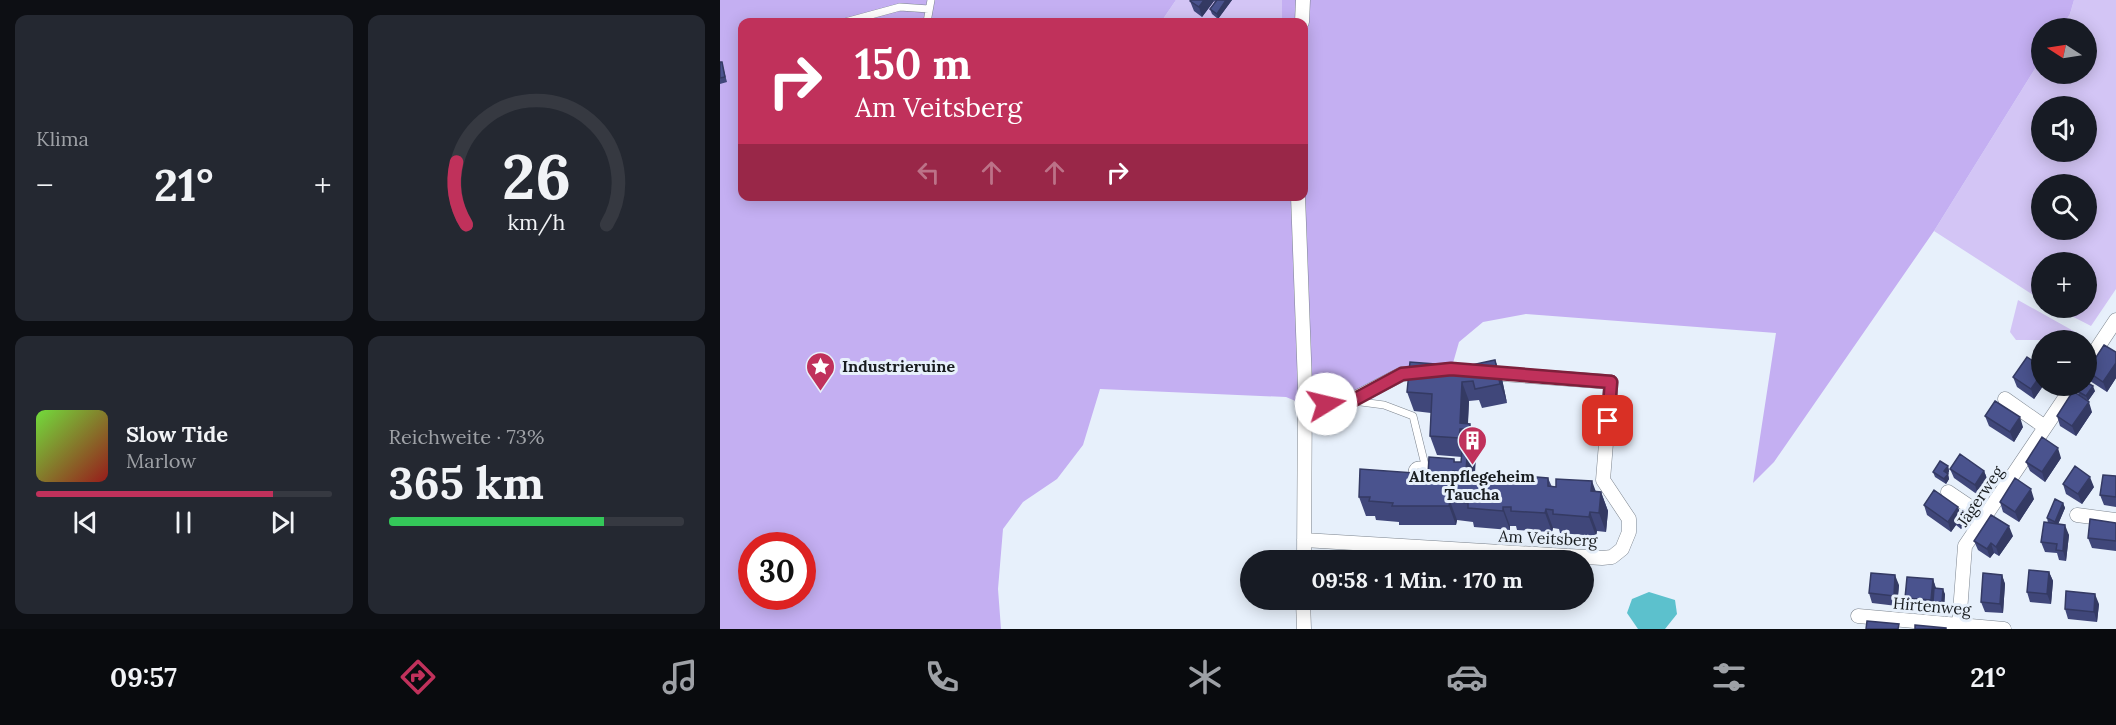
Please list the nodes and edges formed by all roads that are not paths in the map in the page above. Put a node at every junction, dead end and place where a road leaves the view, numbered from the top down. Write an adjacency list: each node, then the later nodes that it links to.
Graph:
1 (931, 0): 3 (lane)
2 (1303, 0): 6 (street)
3 (930, 9): 4 (lane); 5 (lane)
4 (860, 18)
5 (928, 18)
6 (1302, 18)
7 (1298, 201): 13 (street)
8 (2116, 320): 9 (street)
9 (2097, 348)
10 (2066, 396): 14 (street, Jägerweg)
11 (2005, 399): 14 (street)
12 (1352, 401): 13 (street, Am Veitsberg); 15 (lane); 20 (street, Am Veitsberg)
13 (1305, 405): 20 (street)
14 (2045, 427): 18 (street, Jägerweg)
15 (1426, 469)
16 (1948, 492): 18 (street)
17 (2077, 515): 19 (street)
18 (1985, 517): 24 (street, Jägerweg)
19 (2116, 520)
20 (1304, 540): 21 (street)
21 (1304, 550)
22 (1304, 610): 25 (street)
23 (1858, 616): 24 (street, Hirtenweg)
24 (1959, 626): 26 (street, Hirtenweg)
25 (1304, 629)
26 (2004, 629)

